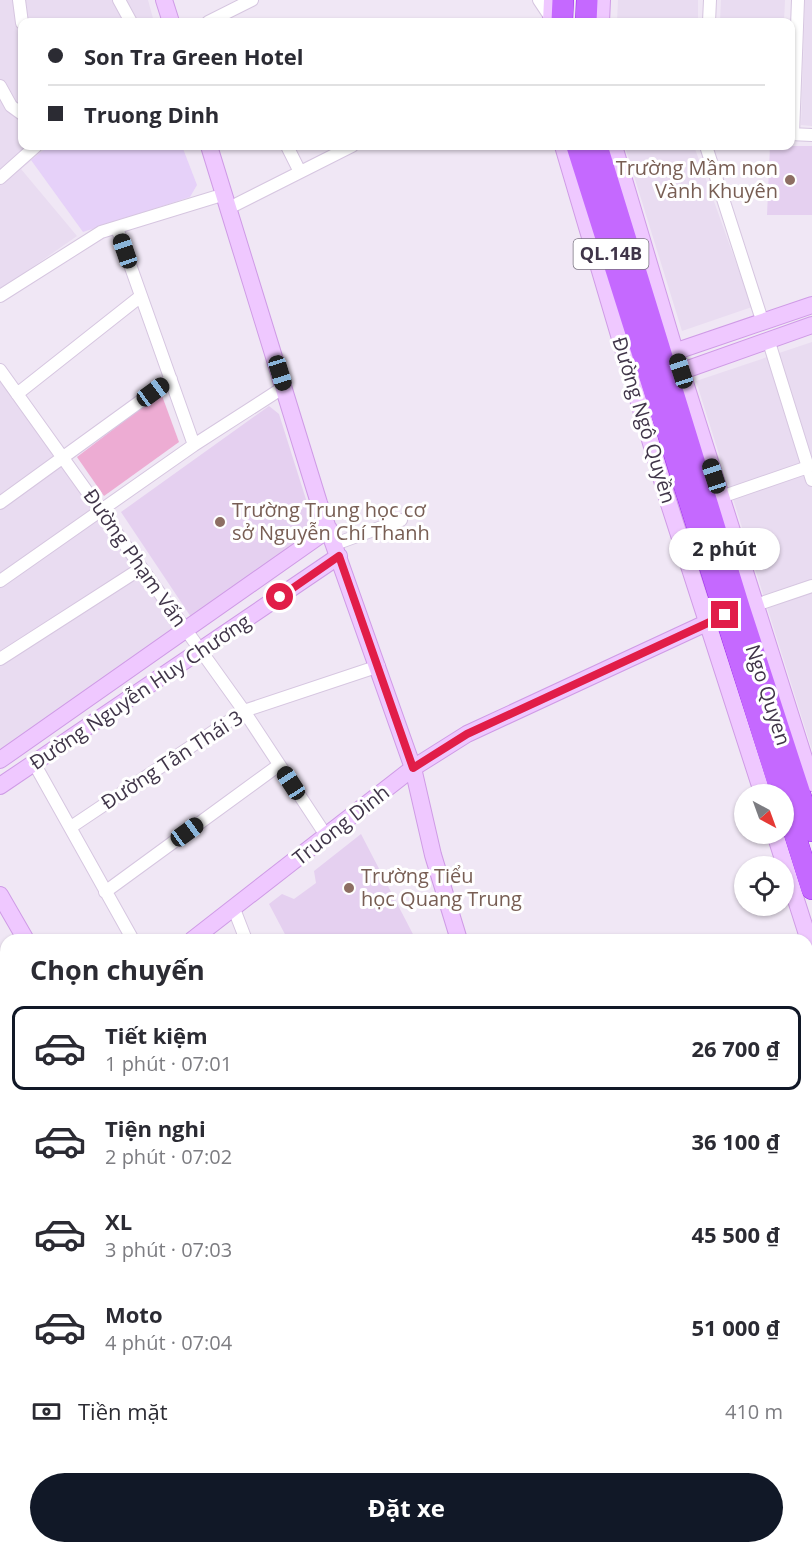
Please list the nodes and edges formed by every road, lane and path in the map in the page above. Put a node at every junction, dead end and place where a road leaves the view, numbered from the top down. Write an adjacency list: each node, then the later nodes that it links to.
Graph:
1 (19, 0): 12 (street)
2 (119, 0): 13 (street)
3 (164, 0): 14 (street)
4 (252, 0): 15 (street)
5 (539, 0): 16 (street)
6 (552, 0): 17 (street)
7 (563, 0): 18 (highway)
8 (587, 0): 19 (highway)
9 (602, 0): 20 (street)
10 (710, 0): 21 (street)
11 (798, 0): 22 (street)
12 (21, 18)
13 (129, 18)
14 (170, 18)
15 (220, 18)
16 (552, 18)
17 (554, 18)
18 (555, 18)
19 (586, 18)
20 (601, 18)
21 (709, 18)
22 (795, 67)
23 (0, 86): 24 (street)
24 (18, 111)
25 (795, 134): 26 (street)
26 (812, 135)
27 (32, 150): 37 (street)
28 (210, 150): 38 (street)
29 (289, 150): 36 (street)
30 (344, 150): 36 (street)
31 (564, 150): 46 (street, Đường Ngô Quyền)
32 (578, 150): 46 (highway, Ngo Quyen / QL.14B)
33 (598, 150): 46 (highway, Ngo Quyen / QL.14B)
34 (615, 150): 46 (street, Đường Ngô Quyền)
35 (707, 150): 43 (street)
36 (300, 172): 38 (street)
37 (0, 178)
38 (227, 201): 39 (street); 50 (street)
39 (117, 228): 40 (street); 41 (street)
40 (0, 296)
41 (141, 296): 48 (street); 51 (street)
42 (812, 305): 43 (street)
43 (762, 320): 46 (street)
44 (812, 325): 45 (street)
45 (768, 339): 49 (street); 54 (street)
46 (653, 359): 49 (highway, Ngo Quyen / QL.14B); 49 (street, Đường Ngô Quyền)
47 (0, 370): 51 (street, Đường Phạm Vấn)
48 (171, 379): 52 (street); 53 (street)
49 (659, 380): 57 (street, Đường Ngô Quyền); 64 (highway, Ngo Quyen / QL.14B); 64 (street, Đường Ngô Quyền)
50 (284, 387): 52 (street); 60 (street)
51 (17, 394): 53 (street, Đường Phạm Vấn)
52 (194, 445): 58 (street)
53 (64, 457): 56 (street); 58 (street, Đường Phạm Vấn)
54 (808, 467): 55 (street); 57 (street)
55 (812, 480)
56 (2, 497)
57 (721, 497): 64 (street, Đường Ngô Quyền)
58 (103, 511): 61 (street, Đường Phạm Vấn); 62 (street)
59 (401, 520): 60 (street)
60 (334, 543): 65 (street, Đường Nguyễn Huy Chương); 66 (street, Đường Nguyễn Huy Chương); 68 (street)
61 (140, 569): 65 (street, Đường Phạm Vấn); 67 (street)
62 (0, 581)
63 (812, 586): 64 (street)
64 (732, 613): 73 (street, Truong Dinh); 74 (street, Đường Ngô Quyền); 75 (street, Đường Ngô Quyền); 76 (highway, Ngo Quyen / QL.14B); 80 (highway, Ngo Quyen / QL.14B)
65 (186, 631): 66 (street, Đường Phạm Vấn); 70 (street, Đường Nguyễn Huy Chương)
66 (202, 651): 69 (street, Đường Phạm Vấn); 71 (street, Đường Nguyễn Huy Chương)
67 (0, 659)
68 (379, 666): 69 (street, Đường Tân Thái 3); 73 (street)
69 (244, 711): 72 (street, Đường Phạm Vấn); 78 (street, Đường Tân Thái 3)
70 (0, 760)
71 (34, 763): 77 (street, Đường Nguyễn Huy Chương); 78 (street)
72 (279, 765): 81 (street, Đường Phạm Vấn); 84 (street)
73 (413, 768): 81 (street, Truong Dinh); 91 (street)
74 (812, 783)
75 (761, 784)
76 (780, 784)
77 (0, 786)
78 (71, 827): 84 (street)
79 (794, 831): 83 (highway, Ngo Quyen / QL.14B)
80 (812, 831)
81 (327, 837): 86 (street, Truong Dinh)
82 (778, 844): 92 (street)
83 (812, 889)
84 (105, 892): 88 (street)
85 (0, 895): 87 (street)
86 (234, 909): 89 (street, Truong Dinh); 90 (street)
87 (23, 934)
88 (130, 934)
89 (200, 934)
90 (244, 934)
91 (457, 934)
92 (807, 934)

